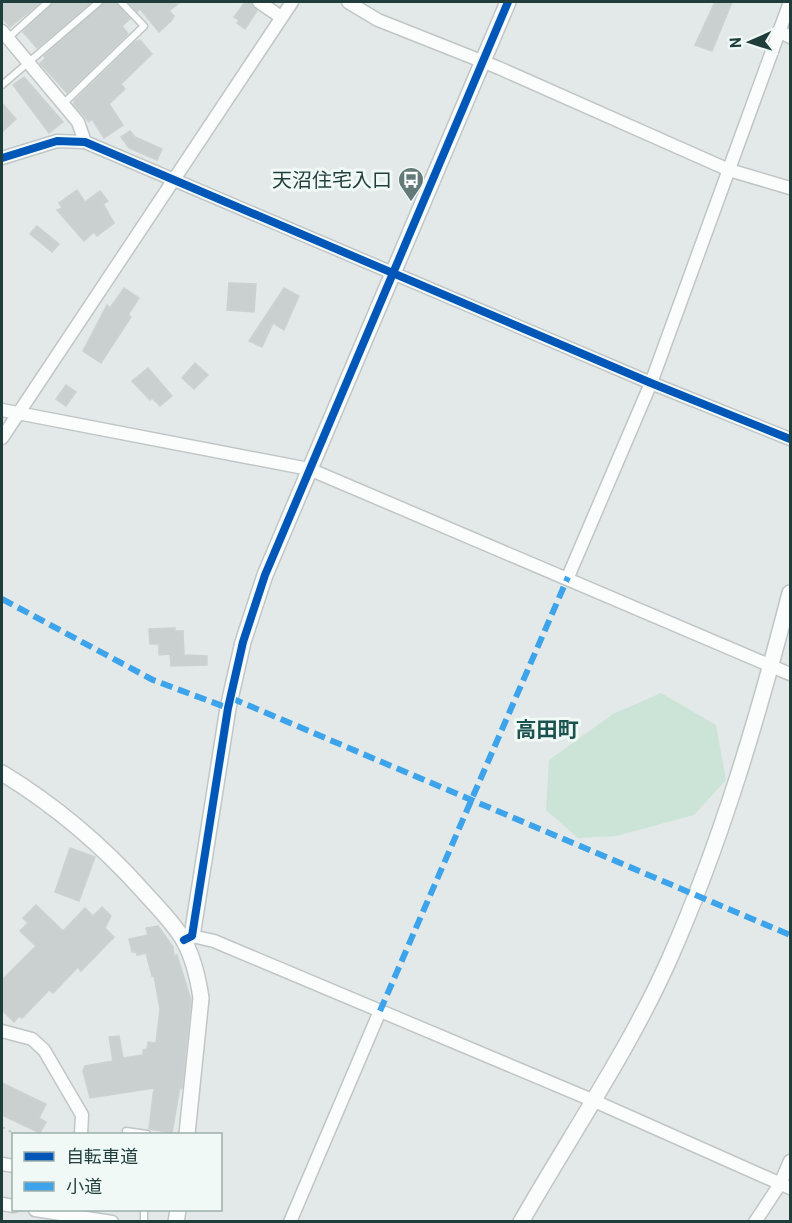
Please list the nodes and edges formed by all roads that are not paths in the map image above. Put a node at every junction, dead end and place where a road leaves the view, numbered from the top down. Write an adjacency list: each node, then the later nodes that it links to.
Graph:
1 (48, 2): 11 (lane)
2 (99, 2): 13 (lane)
3 (121, 2): 15 (lane)
4 (259, 2): 9 (street)
5 (291, 2): 9 (street)
6 (348, 2): 12 (street)
7 (508, 2): 12 (street)
8 (790, 2): 10 (street)
9 (281, 17): 19 (street)
10 (785, 34): 18 (street)
11 (5, 35): 13 (street)
12 (482, 62): 18 (street); 21 (street)
13 (28, 64): 14 (lane); 15 (street)
14 (2, 85)
15 (63, 104): 16 (street)
16 (85, 142): 17 (street); 19 (street)
17 (2, 158)
18 (729, 170): 20 (street); 22 (street)
19 (173, 180): 21 (street); 24 (street)
20 (790, 188)
21 (394, 272): 22 (street); 27 (street)
22 (651, 383): 26 (street); 28 (street)
23 (2, 410): 24 (street)
24 (18, 413): 25 (street); 27 (street)
25 (2, 438)
26 (790, 439)
27 (309, 469): 28 (street); 33 (street)
28 (567, 577): 30 (street)
29 (790, 593): 30 (street)
30 (772, 666): 31 (street); 36 (street)
31 (790, 674)
32 (2, 773): 33 (street)
33 (188, 938): 34 (street); 40 (street)
34 (380, 1011): 36 (street); 45 (street)
35 (2, 1030): 38 (street)
36 (592, 1100): 42 (street); 46 (street)
37 (126, 1131): 39 (lane)
38 (81, 1133)
39 (140, 1133)
40 (187, 1133)
41 (790, 1161): 42 (street)
42 (785, 1186): 47 (street)
43 (48, 1211): 44 (street)
44 (112, 1221)
45 (290, 1221)
46 (521, 1221)
47 (755, 1221)

